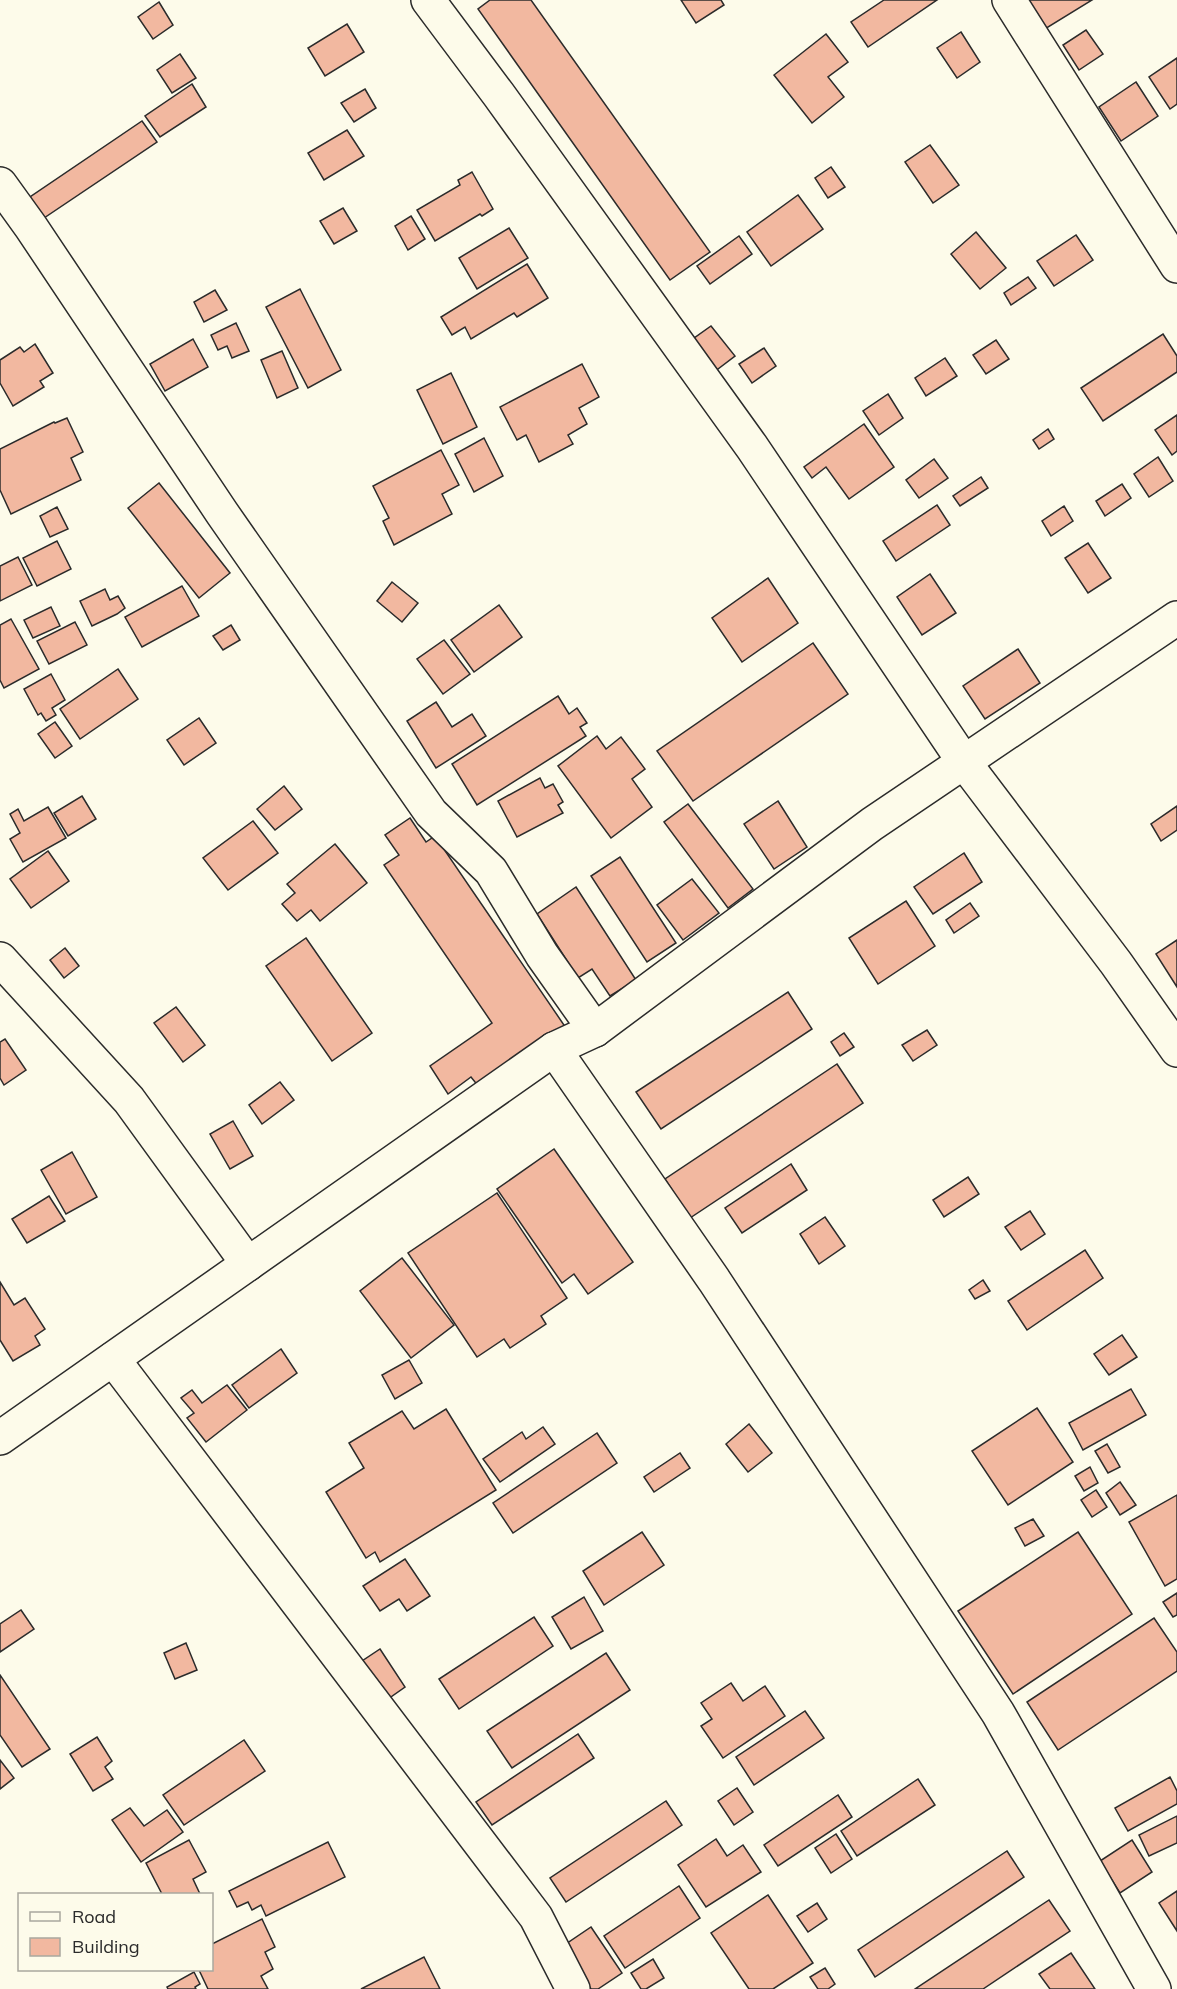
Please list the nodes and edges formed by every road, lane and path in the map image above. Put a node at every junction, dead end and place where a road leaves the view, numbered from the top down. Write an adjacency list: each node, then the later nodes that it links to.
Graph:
1 (428, 0): 6 (street)
2 (1009, 0): 4 (street)
3 (0, 184): 8 (street)
4 (1177, 266)
5 (1177, 618): 6 (street)
6 (964, 762): 8 (street); 10 (street)
7 (0, 959): 11 (street)
8 (595, 1030): 9 (street)
9 (554, 1049): 11 (street); 15 (street)
10 (1177, 1050)
11 (248, 1264): 12 (street)
12 (113, 1359): 13 (street); 14 (street)
13 (0, 1438)
14 (573, 1989)
15 (1154, 1989)

